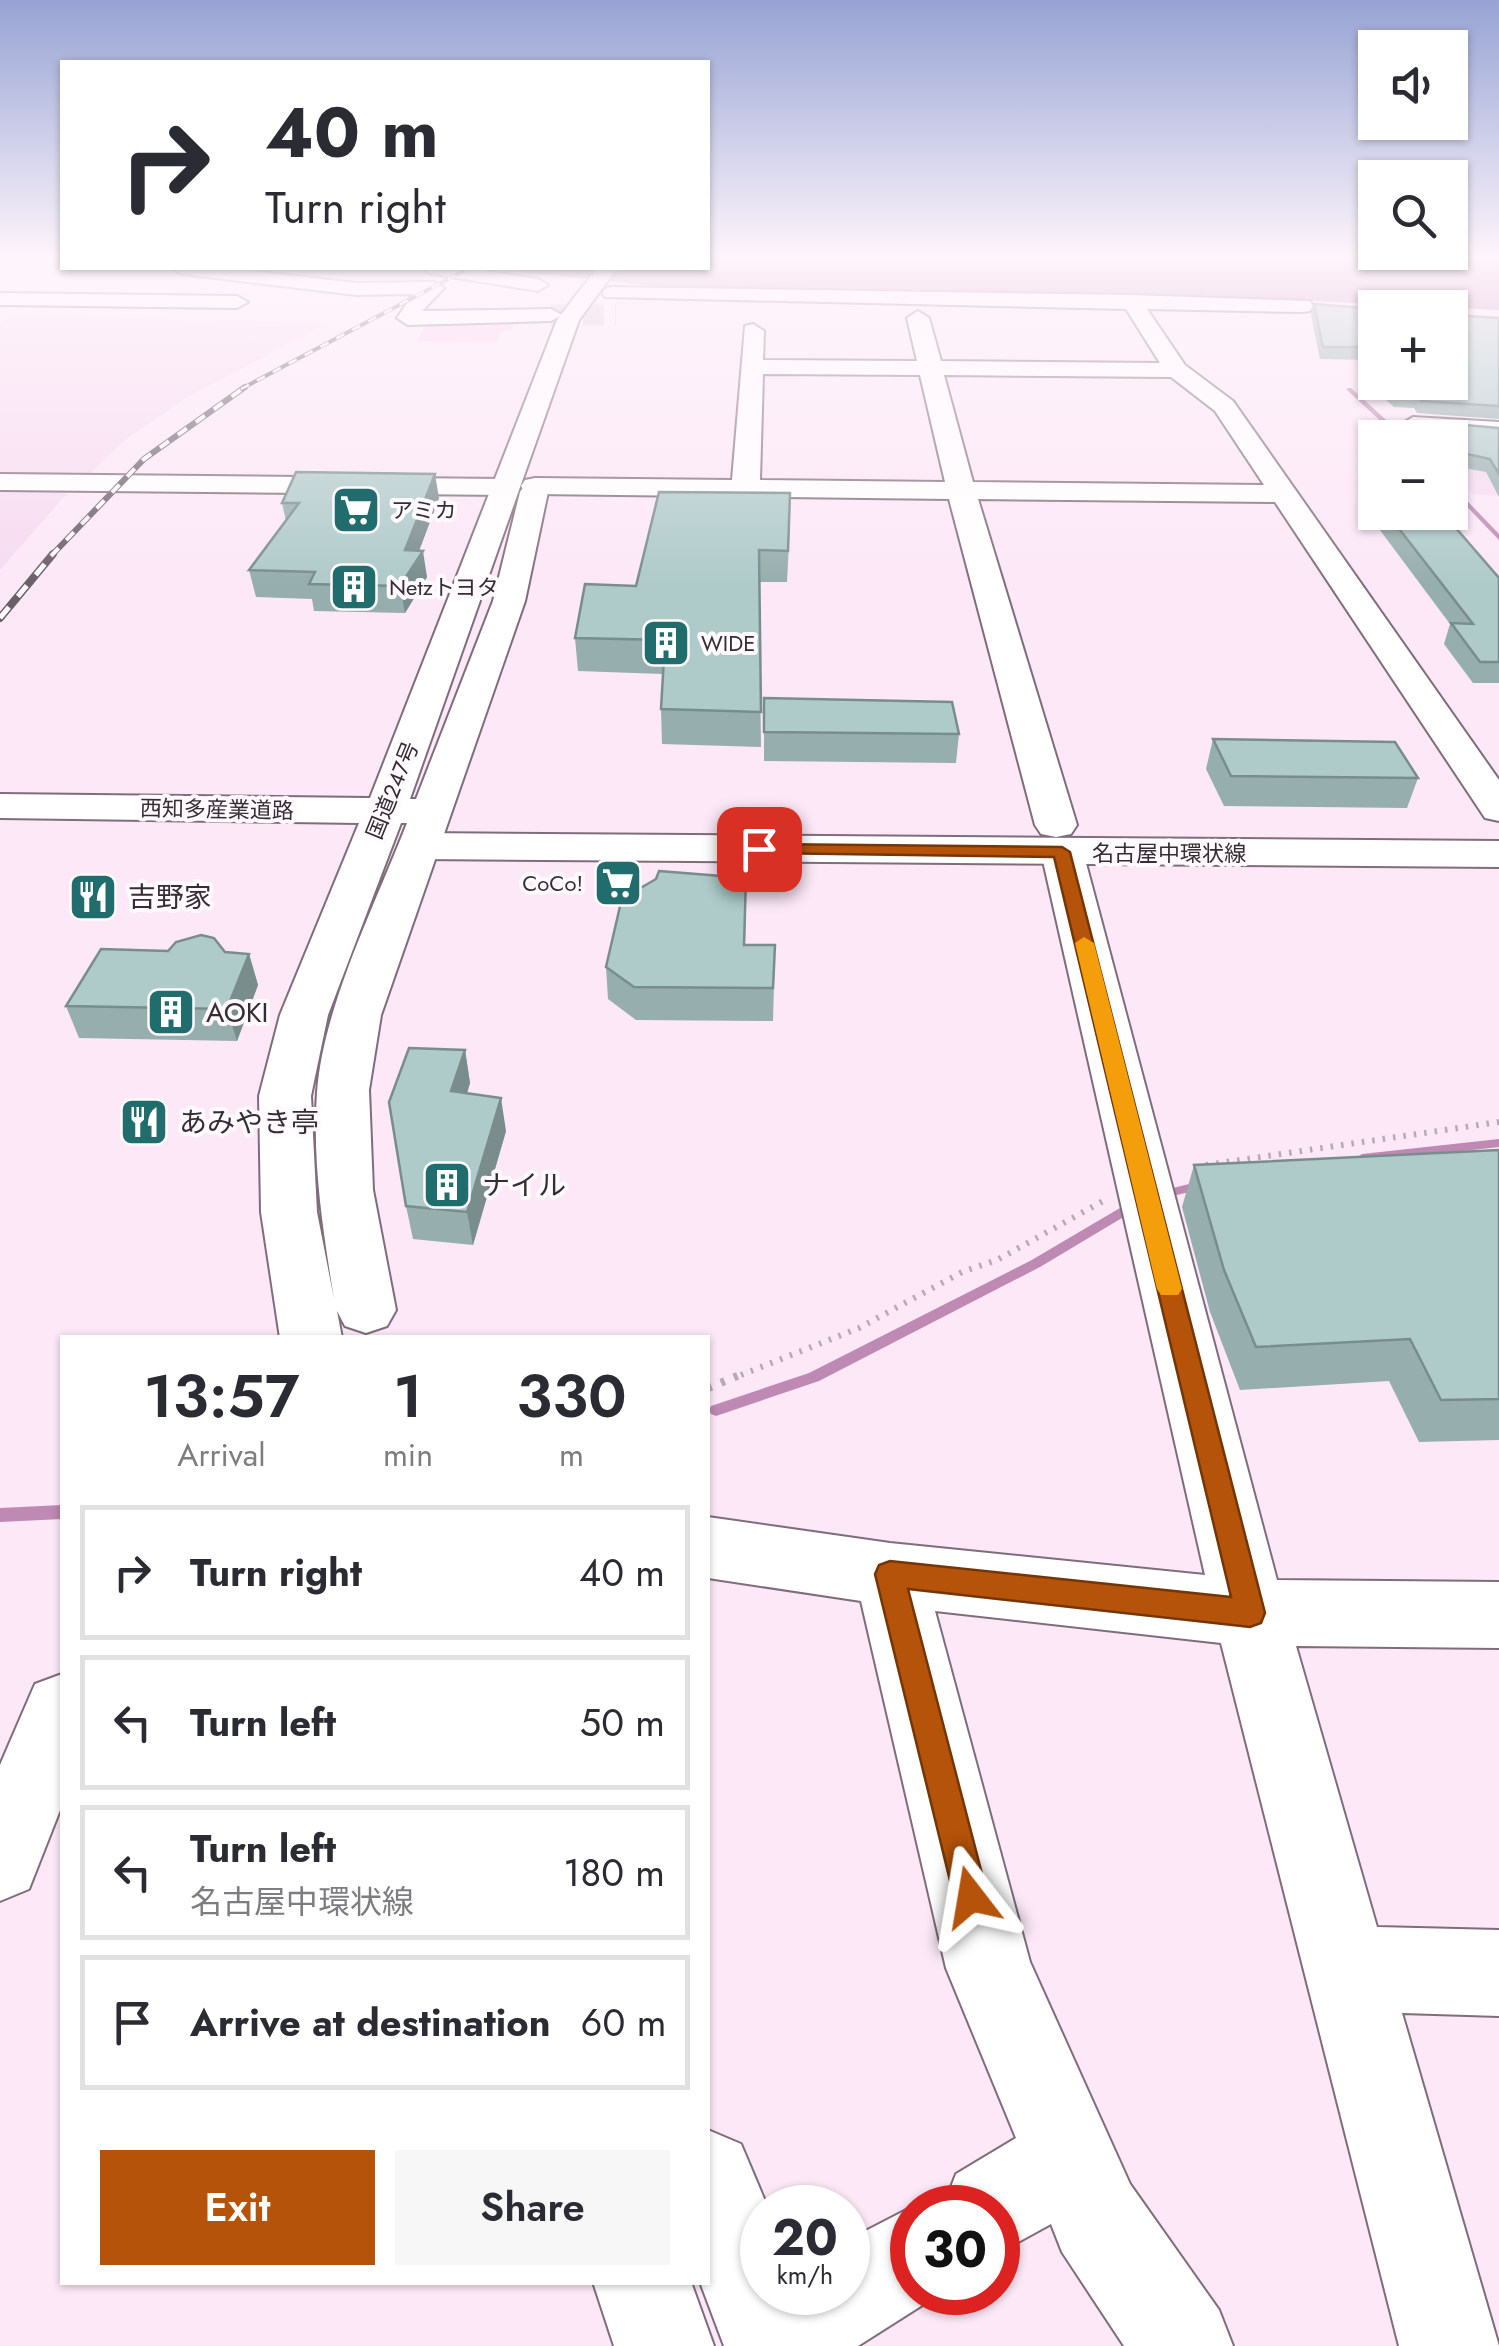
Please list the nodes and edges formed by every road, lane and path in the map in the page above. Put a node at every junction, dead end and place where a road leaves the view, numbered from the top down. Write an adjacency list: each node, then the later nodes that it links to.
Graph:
1 (555, 365): 9 (main road, 国道247号)
2 (1174, 365): 5 (main road)
3 (754, 366): 4 (main road); 10 (main road)
4 (931, 368): 5 (main road); 11 (main road)
5 (1177, 370): 12 (main road)
6 (1468, 428): 7 (main road)
7 (1499, 430)
8 (0, 482): 9 (main road)
9 (520, 486): 10 (main road); 16 (main road, 国道247号); 16 (main road, 国道247号)
10 (746, 488): 11 (main road)
11 (961, 490): 12 (main road); 17 (main road)
12 (1284, 494): 14 (main road)
13 (0, 806): 16 (main road, 西知多産業道路)
14 (1499, 809)
15 (1499, 826): 17 (main road, 名古屋中環状線)
16 (402, 828): 17 (main road, 名古屋中環状線); 18 (main road, 西知多産業道路); 22 (main road, 国道247号); 23 (main road, 国道247号)
17 (1059, 838): 19 (main road, 名古屋中環状線); 21 (main road)
18 (0, 840)
19 (1499, 854)
20 (1499, 1122): 21 (path)
21 (1142, 1177): 24 (path); 27 (main road)
22 (371, 1324)
23 (310, 1335)
24 (710, 1387)
25 (710, 1548): 26 (main road)
26 (890, 1574): 27 (main road); 33 (main road)
27 (1245, 1595): 28 (main road); 31 (main road)
28 (1499, 1615)
29 (60, 1715): 30 (main road)
30 (0, 1860)
31 (1347, 1969): 32 (main road); 41 (main road)
32 (1499, 1973)
33 (1070, 2158): 35 (main road); 40 (main road)
34 (710, 2182): 38 (main road)
35 (1020, 2189)
36 (890, 2270): 38 (main road)
37 (643, 2285): 39 (main road)
38 (774, 2344)
39 (664, 2346)
40 (1183, 2346)
41 (1449, 2346)

